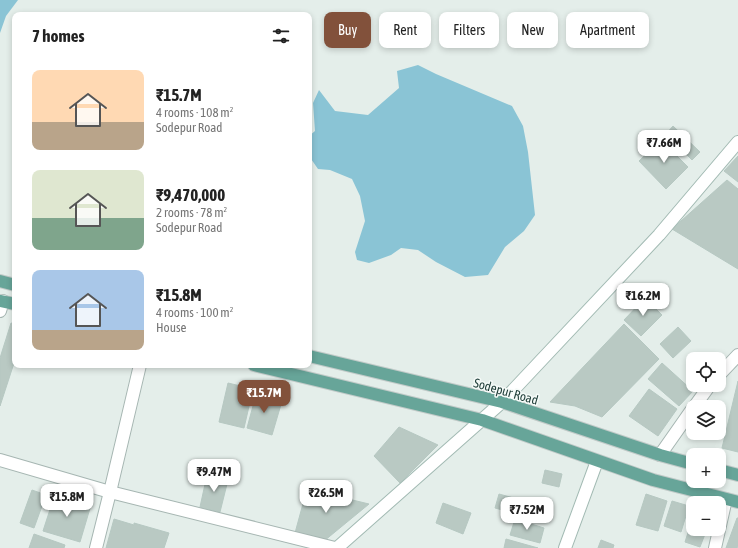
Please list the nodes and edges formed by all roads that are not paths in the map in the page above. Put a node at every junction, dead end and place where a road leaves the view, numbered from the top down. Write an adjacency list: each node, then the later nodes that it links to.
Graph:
1 (738, 142): 11 (street)
2 (0, 281): 3 (main road)
3 (12, 284)
4 (1, 304): 5 (main road)
5 (12, 304)
6 (738, 355): 10 (street)
7 (312, 357): 11 (main road, Sodepur Road)
8 (139, 368): 20 (street)
9 (266, 368): 13 (main road)
10 (726, 368)
11 (502, 402): 13 (street); 14 (main road, Sodepur Road)
12 (686, 418): 14 (street)
13 (482, 420): 16 (main road); 23 (street)
14 (660, 455): 17 (main road, Sodepur Road)
15 (0, 460): 20 (street)
16 (597, 461): 21 (main road); 24 (street)
17 (686, 462)
18 (726, 472): 19 (main road)
19 (738, 475)
20 (110, 492): 22 (street); 23 (street)
21 (732, 501): 25 (street)
22 (96, 548)
23 (336, 548)
24 (565, 548)
25 (715, 548)

